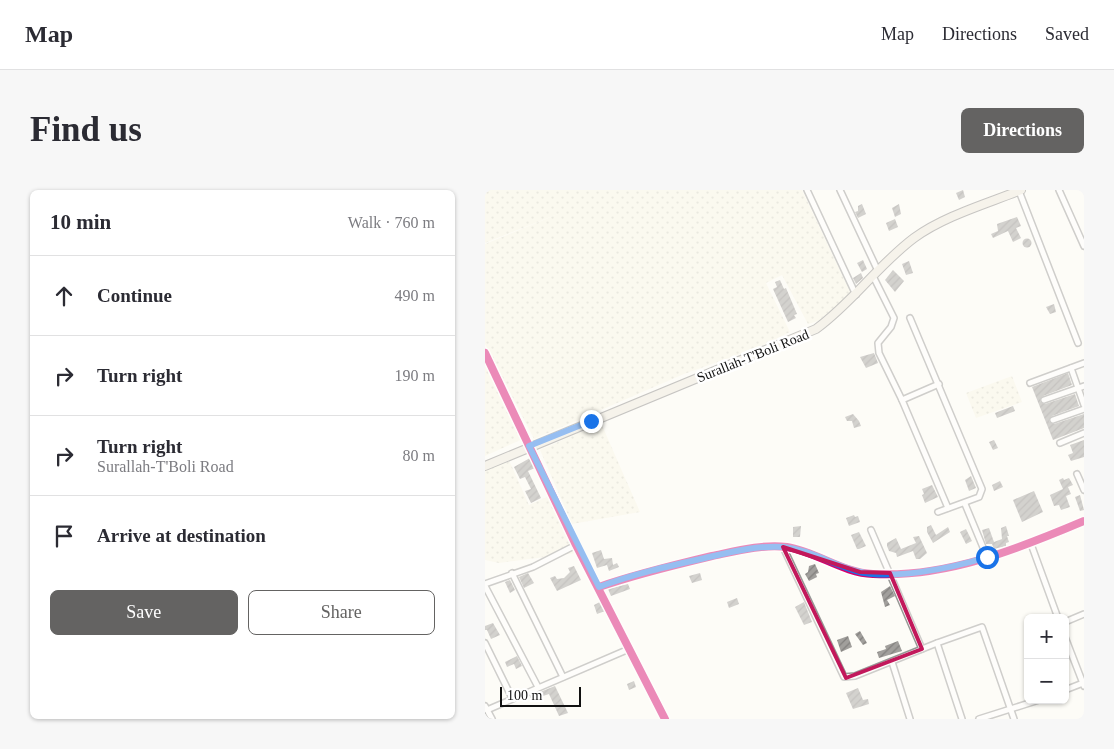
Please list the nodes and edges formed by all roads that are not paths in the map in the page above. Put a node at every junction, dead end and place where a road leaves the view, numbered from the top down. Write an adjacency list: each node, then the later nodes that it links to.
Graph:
1 (807, 190): 8 (street)
2 (840, 190): 7 (street)
3 (1059, 190): 6 (street)
4 (1020, 191): 5 (main road, Surallah-T'Boli Road); 10 (street)
5 (1006, 193): 7 (main road, Surallah-T'Boli Road)
6 (1084, 246)
7 (876, 274): 8 (main road, Surallah-T'Boli Road); 18 (street)
8 (856, 296): 24 (main road, Surallah-T'Boli Road)
9 (910, 318): 15 (street)
10 (1078, 342)
11 (485, 353): 24 (street)
12 (1084, 363): 13 (street)
13 (1071, 368): 14 (street); 17 (street)
14 (1030, 383)
15 (939, 384): 18 (street); 28 (street)
16 (1084, 386): 17 (street)
17 (1078, 388): 19 (street); 20 (street)
18 (902, 400): 29 (street)
19 (1044, 400)
20 (1084, 407): 21 (street)
21 (1053, 420)
22 (1084, 433): 23 (street)
23 (1060, 443)
24 (529, 446): 25 (main road, Surallah-T'Boli Road); 34 (street)
25 (485, 466)
26 (1077, 474): 27 (street)
27 (1084, 490)
28 (965, 504): 29 (street); 36 (street)
29 (947, 508): 30 (street)
30 (937, 512)
31 (1084, 521): 33 (street)
32 (871, 530): 38 (street)
33 (1031, 544): 36 (street); 41 (street)
34 (577, 545): 37 (street); 40 (street)
35 (783, 547): 38 (street); 40 (street); 49 (street)
36 (987, 557): 38 (street)
37 (512, 573): 39 (street); 50 (street)
38 (890, 574): 48 (street)
39 (485, 585): 52 (street)
40 (599, 587): 47 (street)
41 (1057, 614)
42 (1084, 614): 43 (street)
43 (1069, 620)
44 (485, 643): 54 (street)
45 (937, 643): 48 (street); 57 (street); 61 (street)
46 (1069, 648): 51 (street)
47 (629, 649): 50 (street); 59 (street)
48 (922, 649): 49 (street)
49 (892, 662): 60 (street)
50 (563, 677): 52 (street)
51 (1083, 685): 53 (street)
52 (538, 687): 54 (street)
53 (1069, 689)
54 (512, 698): 56 (street)
55 (1027, 704): 57 (street)
56 (486, 708): 58 (street)
57 (1011, 709): 62 (street); 63 (street)
58 (492, 719)
59 (665, 719)
60 (910, 719)
61 (962, 719)
62 (979, 719)
63 (1014, 719)

